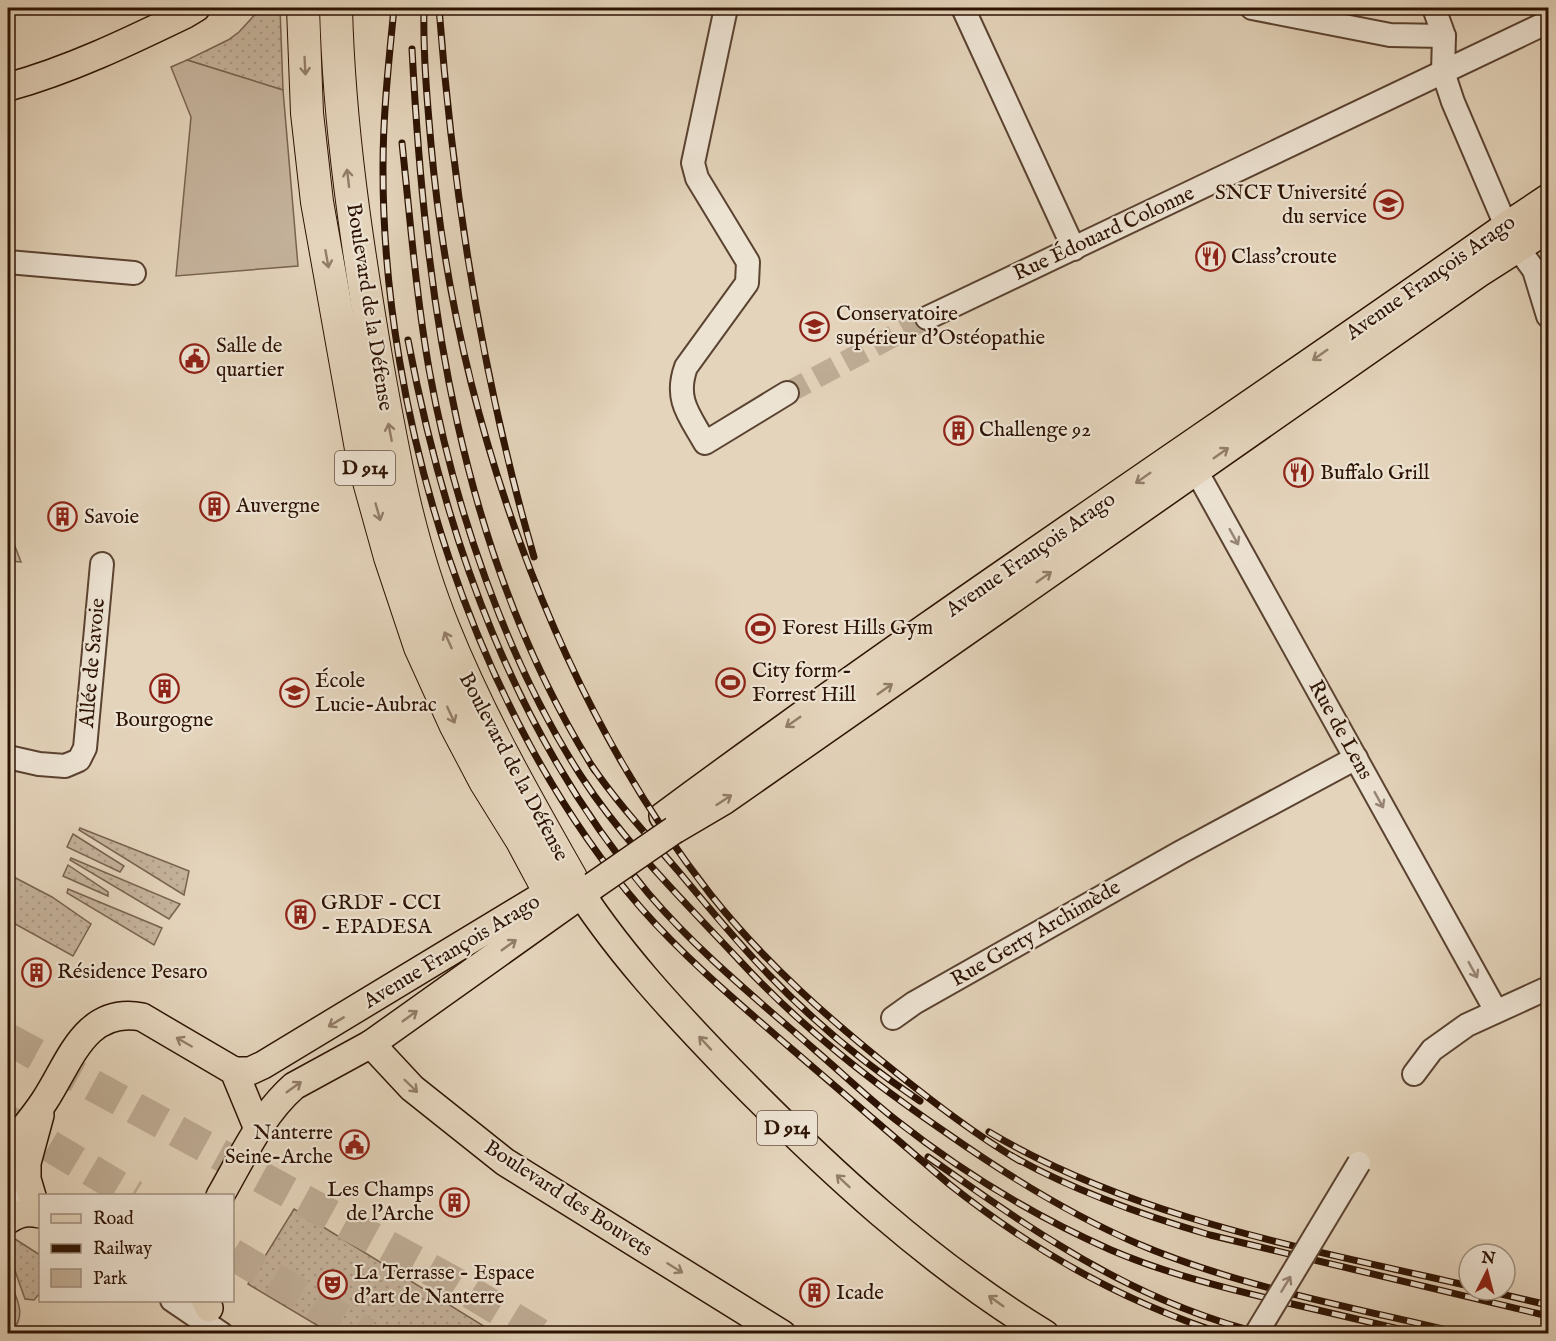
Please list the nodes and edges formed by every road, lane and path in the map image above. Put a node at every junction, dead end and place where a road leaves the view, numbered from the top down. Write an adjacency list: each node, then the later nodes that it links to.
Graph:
1 (196, 8): 11 (main road)
2 (303, 8): 25 (highway, Boulevard de la Défense / D 914, one-way to 25)
3 (336, 8): 25 (highway, Boulevard de la Défense / D 914, one-way to 3)
4 (726, 8): 20 (street)
5 (963, 8): 15 (street)
6 (1252, 8): 9 (street)
7 (1434, 8): 9 (street)
8 (1548, 22): 10 (street, Rue Édouard Colonne)
9 (1444, 36): 10 (street)
10 (1443, 72): 14 (street); 15 (street, Rue Édouard Colonne)
11 (8, 87)
12 (1548, 198): 14 (main road, Avenue François Arago)
13 (1548, 229): 14 (main road, Avenue François Arago)
14 (1512, 237): 18 (street); 21 (main road, Avenue François Arago)
15 (1074, 249): 19 (street, Rue Édouard Colonne)
16 (8, 262): 17 (street)
17 (134, 273)
18 (1548, 316)
19 (927, 318)
20 (787, 393)
21 (1191, 460): 24 (street, Rue de Lens, one-way to 24); 25 (main road, Avenue François Arago, bridge)
22 (102, 564): 23 (street, Allée de Savoie)
23 (8, 757)
24 (1356, 758): 27 (street, Rue de Lens, one-way to 27); 28 (street, Rue Gerty Archimède)
25 (576, 885): 29 (main road, Avenue François Arago, one-way to 25); 30 (main road, Avenue François Arago, one-way to 30); 44 (main road, Boulevard de la Défense / D 914, one-way to 25)
26 (1548, 988): 27 (street)
27 (1496, 1011): 31 (street)
28 (893, 1017)
29 (371, 1044): 33 (main road, Avenue François Arago, one-way to 29); 43 (main road, Boulevard des Bouvets, one-way to 43)
30 (234, 1071): 32 (main road, one-way to 32); 33 (main road)
31 (1414, 1074)
32 (44, 1102): 34 (main road); 38 (main road)
33 (258, 1129): 36 (main road, Avenue François Arago)
34 (8, 1148)
35 (1359, 1163): 45 (street, one-way to 35, bridge)
36 (221, 1194)
37 (8, 1196): 38 (street)
38 (39, 1213): 39 (main road)
39 (8, 1220)
40 (176, 1302): 41 (street)
41 (199, 1315): 42 (street)
42 (222, 1334)
43 (782, 1334)
44 (1045, 1334)
45 (1256, 1334)

